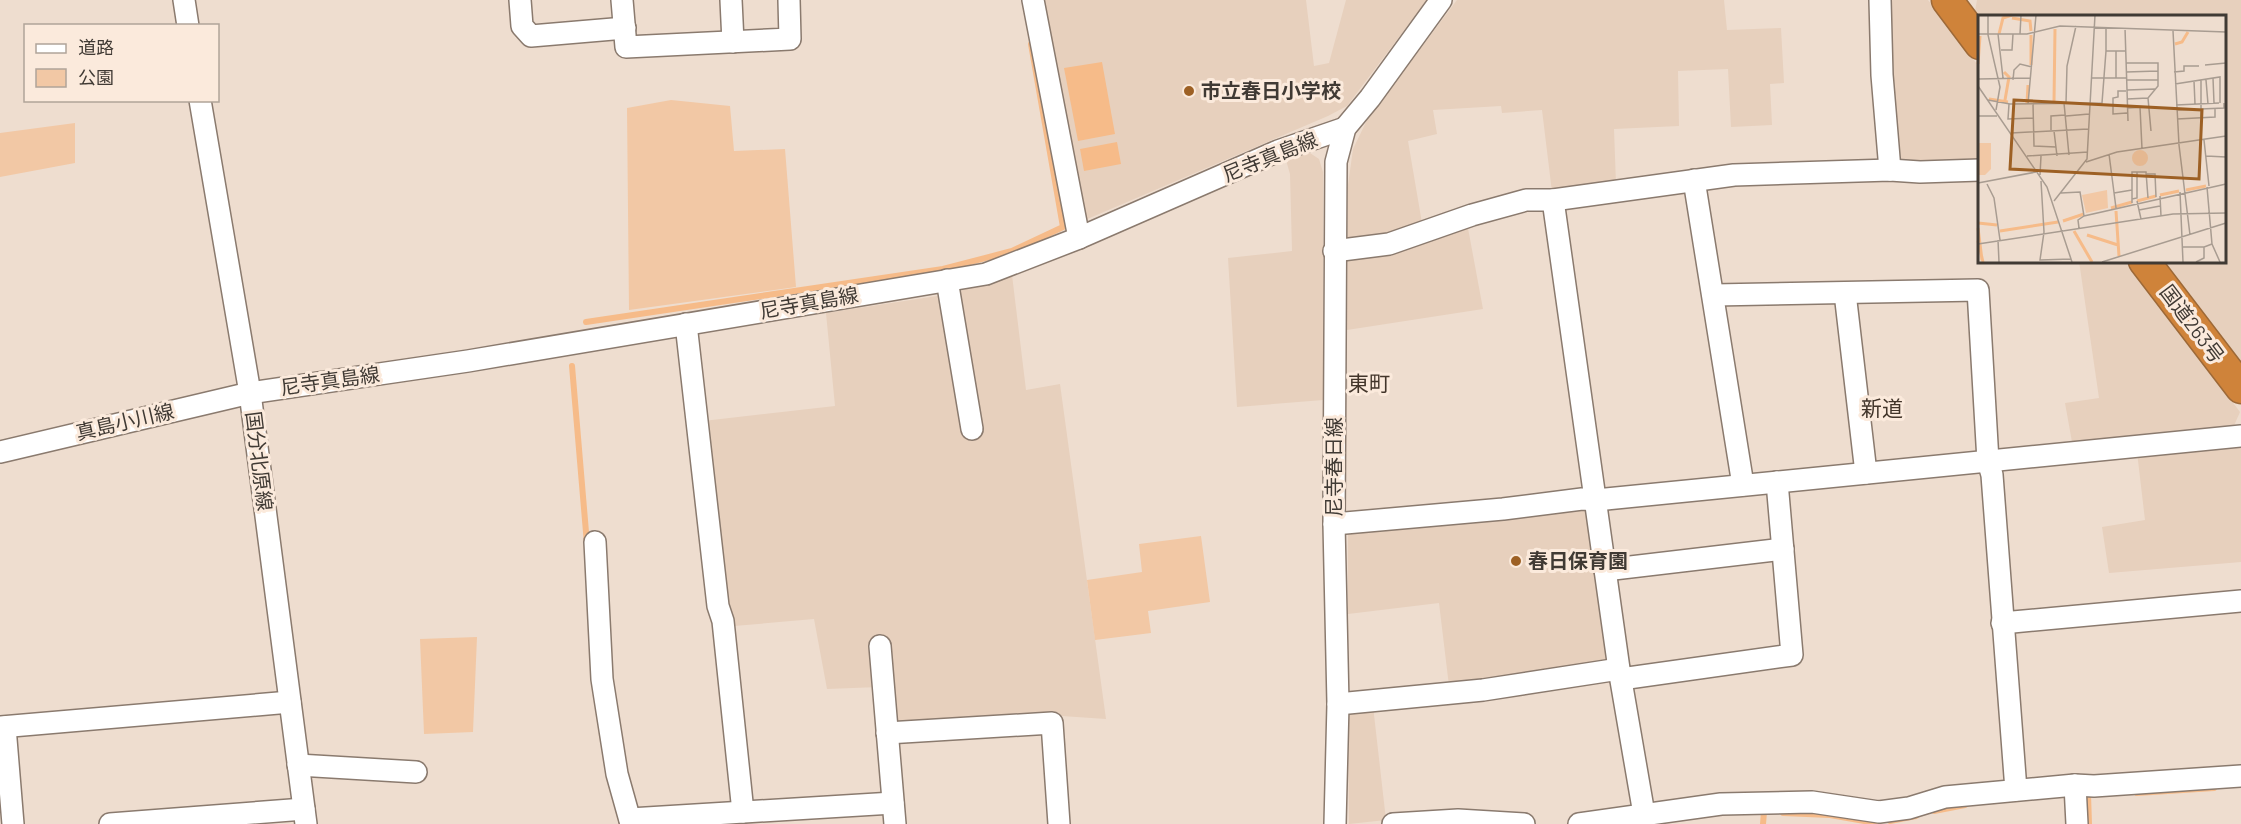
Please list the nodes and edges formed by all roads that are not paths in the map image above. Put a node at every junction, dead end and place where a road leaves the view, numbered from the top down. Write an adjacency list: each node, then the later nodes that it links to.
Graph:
1 (184, 0): 10 (street)
2 (519, 0): 11 (street)
3 (622, 0): 11 (street)
4 (731, 0): 13 (street)
5 (789, 0): 13 (street)
6 (1033, 0): 20 (street)
7 (1441, 0): 15 (street, 尼寺春日線)
8 (1880, 0): 16 (street)
9 (1947, 0): 12 (highway)
10 (188, 24)
11 (625, 28): 13 (street)
12 (1978, 41)
13 (733, 42)
14 (200, 102): 28 (street, 国分北原線)
15 (1345, 128): 20 (street, 尼寺真島線); 21 (street, 尼寺春日線)
16 (1890, 170): 17 (street); 18 (street)
17 (1978, 170)
18 (1694, 180): 19 (street); 25 (street)
19 (1553, 200): 21 (street); 36 (street)
20 (1079, 238): 23 (street, 尼寺真島線)
21 (1334, 251): 37 (street, 尼寺春日線)
22 (2145, 262): 27 (highway, 国道263号)
23 (948, 280): 26 (street, 尼寺真島線); 29 (street)
24 (1845, 293): 25 (street); 32 (street); 33 (street)
25 (1714, 295): 35 (street)
26 (686, 324): 28 (street, 尼寺真島線); 55 (street)
27 (2241, 388)
28 (250, 393): 31 (street, 真島小川線); 45 (street, 国分北原線)
29 (972, 429)
30 (2241, 435): 32 (street)
31 (0, 452)
32 (1988, 461): 33 (street); 42 (street)
33 (1866, 473): 34 (street)
34 (1777, 482): 35 (street); 39 (street)
35 (1743, 485): 36 (street)
36 (1596, 500): 37 (street); 40 (street)
37 (1334, 524): 46 (street, 尼寺春日線)
38 (595, 542): 59 (street)
39 (1783, 549): 40 (street); 44 (street)
40 (1605, 570): 44 (street)
41 (2241, 601): 42 (street)
42 (2002, 623): 52 (street)
43 (880, 646): 48 (street)
44 (1620, 674): 46 (street); 56 (street)
45 (290, 702): 47 (street); 49 (street, 国分北原線)
46 (1338, 704): 64 (street, 尼寺春日線)
47 (3, 727): 60 (street)
48 (887, 733): 53 (street); 63 (street)
49 (298, 765): 50 (street); 57 (street, 国分北原線)
50 (416, 772)
51 (2241, 776): 54 (street)
52 (2016, 790): 54 (street); 56 (street)
53 (893, 802): 55 (street); 62 (street)
54 (2076, 804)
55 (743, 812): 59 (street)
56 (1644, 814): 58 (street)
57 (305, 816): 61 (street)
58 (1620, 821): 67 (street)
59 (631, 822)
60 (13, 824)
61 (110, 824)
62 (895, 824)
63 (1059, 824)
64 (1335, 824)
65 (1393, 824): 66 (street)
66 (1524, 824)
67 (1579, 824)

